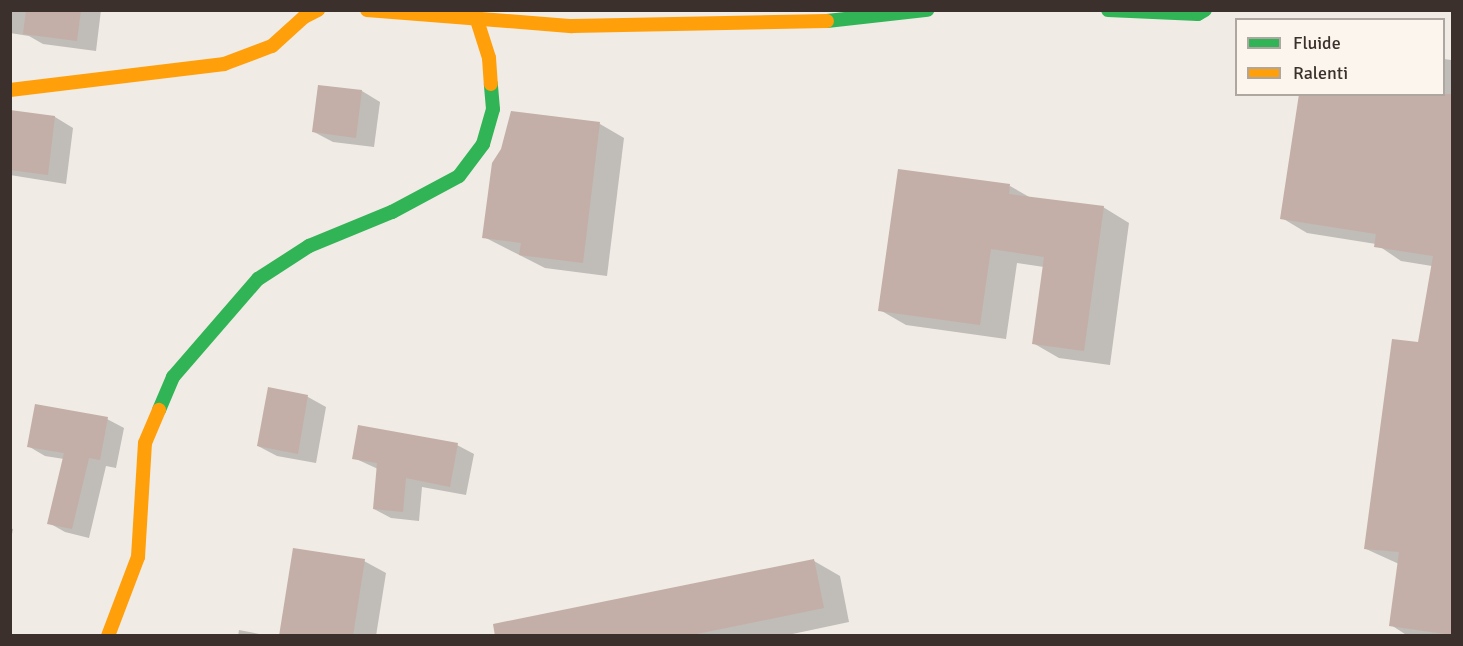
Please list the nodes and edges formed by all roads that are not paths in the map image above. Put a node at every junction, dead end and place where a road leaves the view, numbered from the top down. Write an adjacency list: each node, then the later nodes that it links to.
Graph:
1 (318, 10): 7 (street)
2 (367, 10): 6 (street)
3 (927, 10): 6 (street)
4 (1108, 10): 5 (street)
5 (1205, 10)
6 (472, 14): 8 (street)
7 (10, 90)
8 (108, 636)

